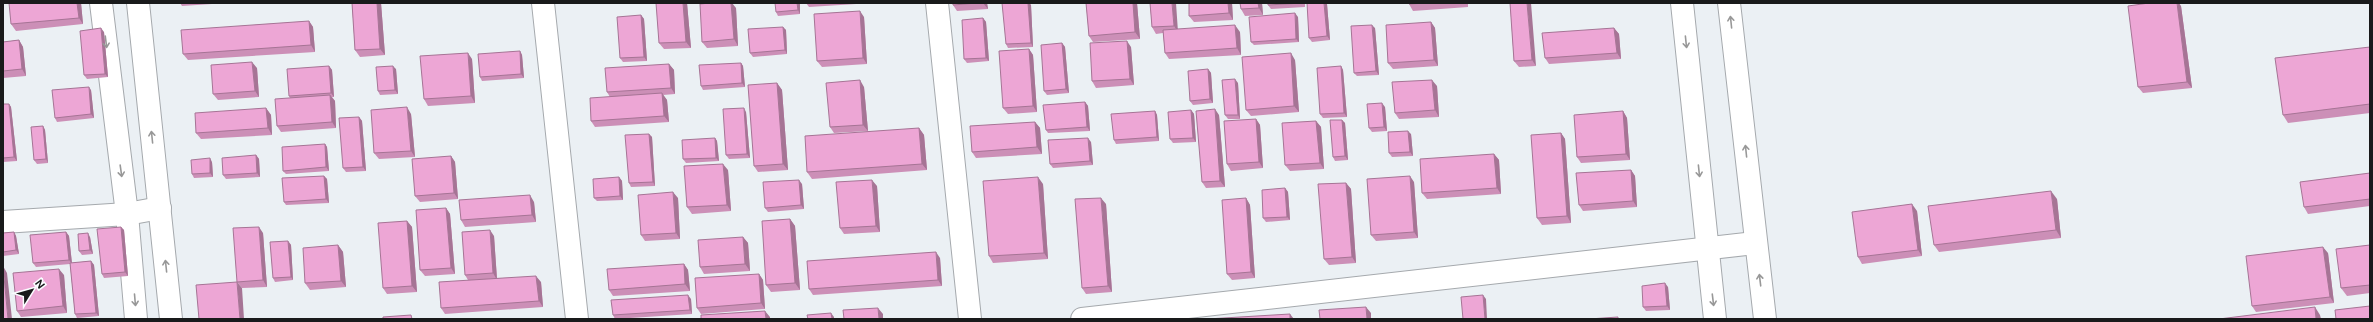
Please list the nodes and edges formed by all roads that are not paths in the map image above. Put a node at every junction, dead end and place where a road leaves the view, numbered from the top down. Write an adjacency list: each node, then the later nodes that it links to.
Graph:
1 (101, 3): 8 (street, one-way to 8)
2 (138, 3): 7 (street, one-way to 2)
3 (543, 3): 14 (street)
4 (937, 3): 15 (street)
5 (1682, 3): 11 (street, one-way to 11)
6 (1729, 3): 10 (street, one-way to 6)
7 (160, 208): 8 (street); 13 (street, one-way to 7)
8 (127, 214): 9 (street); 12 (street, one-way to 12)
9 (3, 222)
10 (1755, 243): 11 (street); 18 (street, one-way to 10)
11 (1706, 247): 16 (street); 17 (street, one-way to 17)
12 (136, 319)
13 (171, 319)
14 (577, 319)
15 (970, 319)
16 (1082, 319)
17 (1715, 319)
18 (1765, 319)

